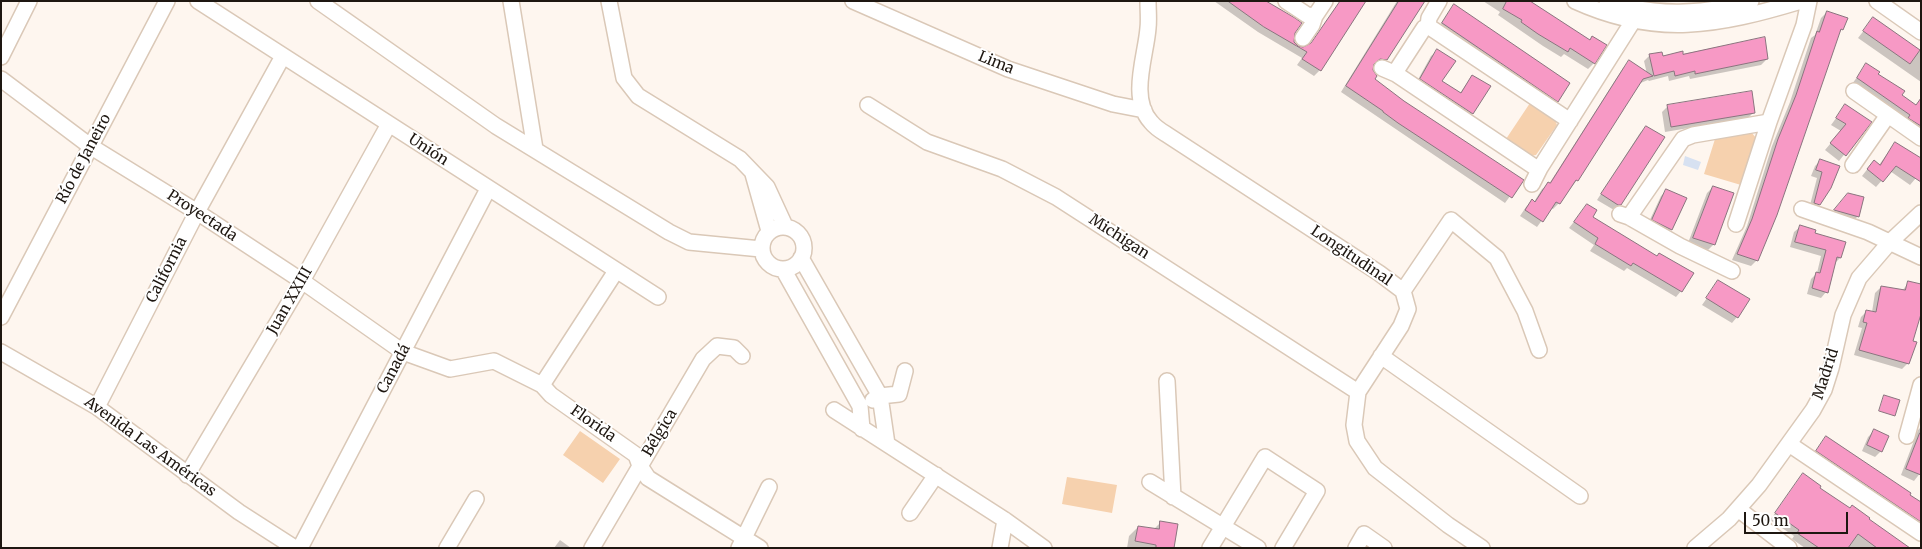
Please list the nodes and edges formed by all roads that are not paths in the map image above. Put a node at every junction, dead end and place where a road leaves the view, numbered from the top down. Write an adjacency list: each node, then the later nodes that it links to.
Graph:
1 (29, 1): 24 (street)
2 (167, 1): 36 (street, Río de Janeiro)
3 (198, 1): 23 (street, Unión)
4 (318, 1): 37 (street)
5 (608, 1): 40 (street)
6 (853, 1): 30 (street, Lima)
7 (1148, 1): 30 (street)
8 (1286, 1): 18 (street)
9 (1325, 1): 18 (street)
10 (1439, 1): 20 (street)
11 (1575, 1): 19 (street)
12 (1607, 1): 19 (street)
13 (1751, 1): 19 (street)
14 (1801, 1): 19 (street)
15 (1809, 1): 33 (street)
16 (1877, 1): 21 (street)
17 (509, 3): 37 (street)
18 (1315, 16): 22 (street)
19 (1638, 16): 32 (street)
20 (1428, 26): 26 (street); 32 (street)
21 (1921, 32)
22 (1303, 38)
23 (283, 56): 34 (street, Unión); 44 (street, California)
24 (1, 57)
25 (1382, 68): 26 (street)
26 (1396, 74): 39 (street)
27 (1, 79): 36 (street, Proyectada)
28 (1854, 91): 31 (street)
29 (868, 106): 71 (street, Michigan)
30 (1144, 110): 57 (street, Longitudinal)
31 (1888, 115): 35 (street); 38 (street)
32 (1570, 121): 39 (street)
33 (1769, 122): 46 (street); 55 (street)
34 (389, 124): 42 (street, Unión); 56 (street, Juan XXIII)
35 (1921, 138)
36 (90, 146): 44 (street, Proyectada); 59 (street, Río de Janeiro)
37 (535, 149): 50 (street)
38 (1854, 166)
39 (1540, 168): 41 (street)
40 (753, 174): 47 (street); 48 (street)
41 (1532, 184)
42 (488, 189): 54 (street, Unión); 63 (street, Canadá)
43 (1802, 209): 49 (street)
44 (197, 212): 56 (street, Proyectada); 74 (street, California)
45 (1921, 213): 49 (street, Madrid)
46 (1736, 224)
47 (786, 226): 48 (street); 52 (street)
48 (769, 231): 50 (street)
49 (1890, 242): 51 (street); 79 (street, Madrid)
50 (762, 249): 53 (street)
51 (1921, 257)
52 (801, 258): 53 (street); 60 (street)
53 (783, 269): 65 (street)
54 (616, 271): 58 (street, Unión); 69 (street)
55 (1732, 271)
56 (302, 282): 63 (street, Proyectada); 81 (street, Juan XXIII)
57 (1403, 291): 61 (street); 66 (street, Longitudinal)
58 (658, 298)
59 (1, 317)
60 (851, 345): 65 (street); 72 (street)
61 (1539, 350)
62 (1, 352): 74 (street, Avenida Las Américas)
63 (403, 352): 69 (street, Florida); 96 (street, Canadá)
64 (742, 356): 80 (street, Bélgica)
65 (832, 356): 73 (street)
66 (1381, 356): 71 (street, Longitudinal); 85 (street)
67 (905, 370): 72 (street)
68 (1167, 382): 86 (street)
69 (542, 385): 80 (street, Florida)
70 (1921, 385): 77 (street)
71 (1358, 392): 107 (street, Longitudinal)
72 (880, 396): 73 (street); 78 (street)
73 (860, 406): 76 (street)
74 (97, 407): 81 (street, Avenida Las Américas)
75 (834, 410): 76 (street)
76 (862, 428): 78 (street)
77 (1907, 436)
78 (887, 444): 82 (street)
79 (1789, 444): 88 (street, Madrid); 92 (street)
80 (640, 466): 93 (street, Florida); 98 (street, Bélgica)
81 (187, 475): 95 (street, Avenida Las Américas)
82 (936, 475): 89 (street); 90 (street)
83 (1150, 482): 86 (street)
84 (770, 487): 93 (street)
85 (1580, 496)
86 (1173, 497): 91 (street)
87 (476, 499): 97 (street)
88 (1738, 509): 94 (street); 108 (street, Madrid)
89 (910, 513)
90 (1005, 520): 100 (street); 101 (street)
91 (1223, 526): 102 (street); 103 (street); 104 (street)
92 (1921, 533)
93 (742, 542): 99 (street, Florida)
94 (1768, 542): 109 (street)
95 (295, 548)
96 (300, 548)
97 (446, 548)
98 (592, 548)
99 (760, 548)
100 (1000, 548)
101 (1044, 548)
102 (1210, 548)
103 (1258, 548)
104 (1283, 548)
105 (1356, 548): 106 (street)
106 (1384, 548)
107 (1482, 548)
108 (1695, 548)
109 (1789, 548)

